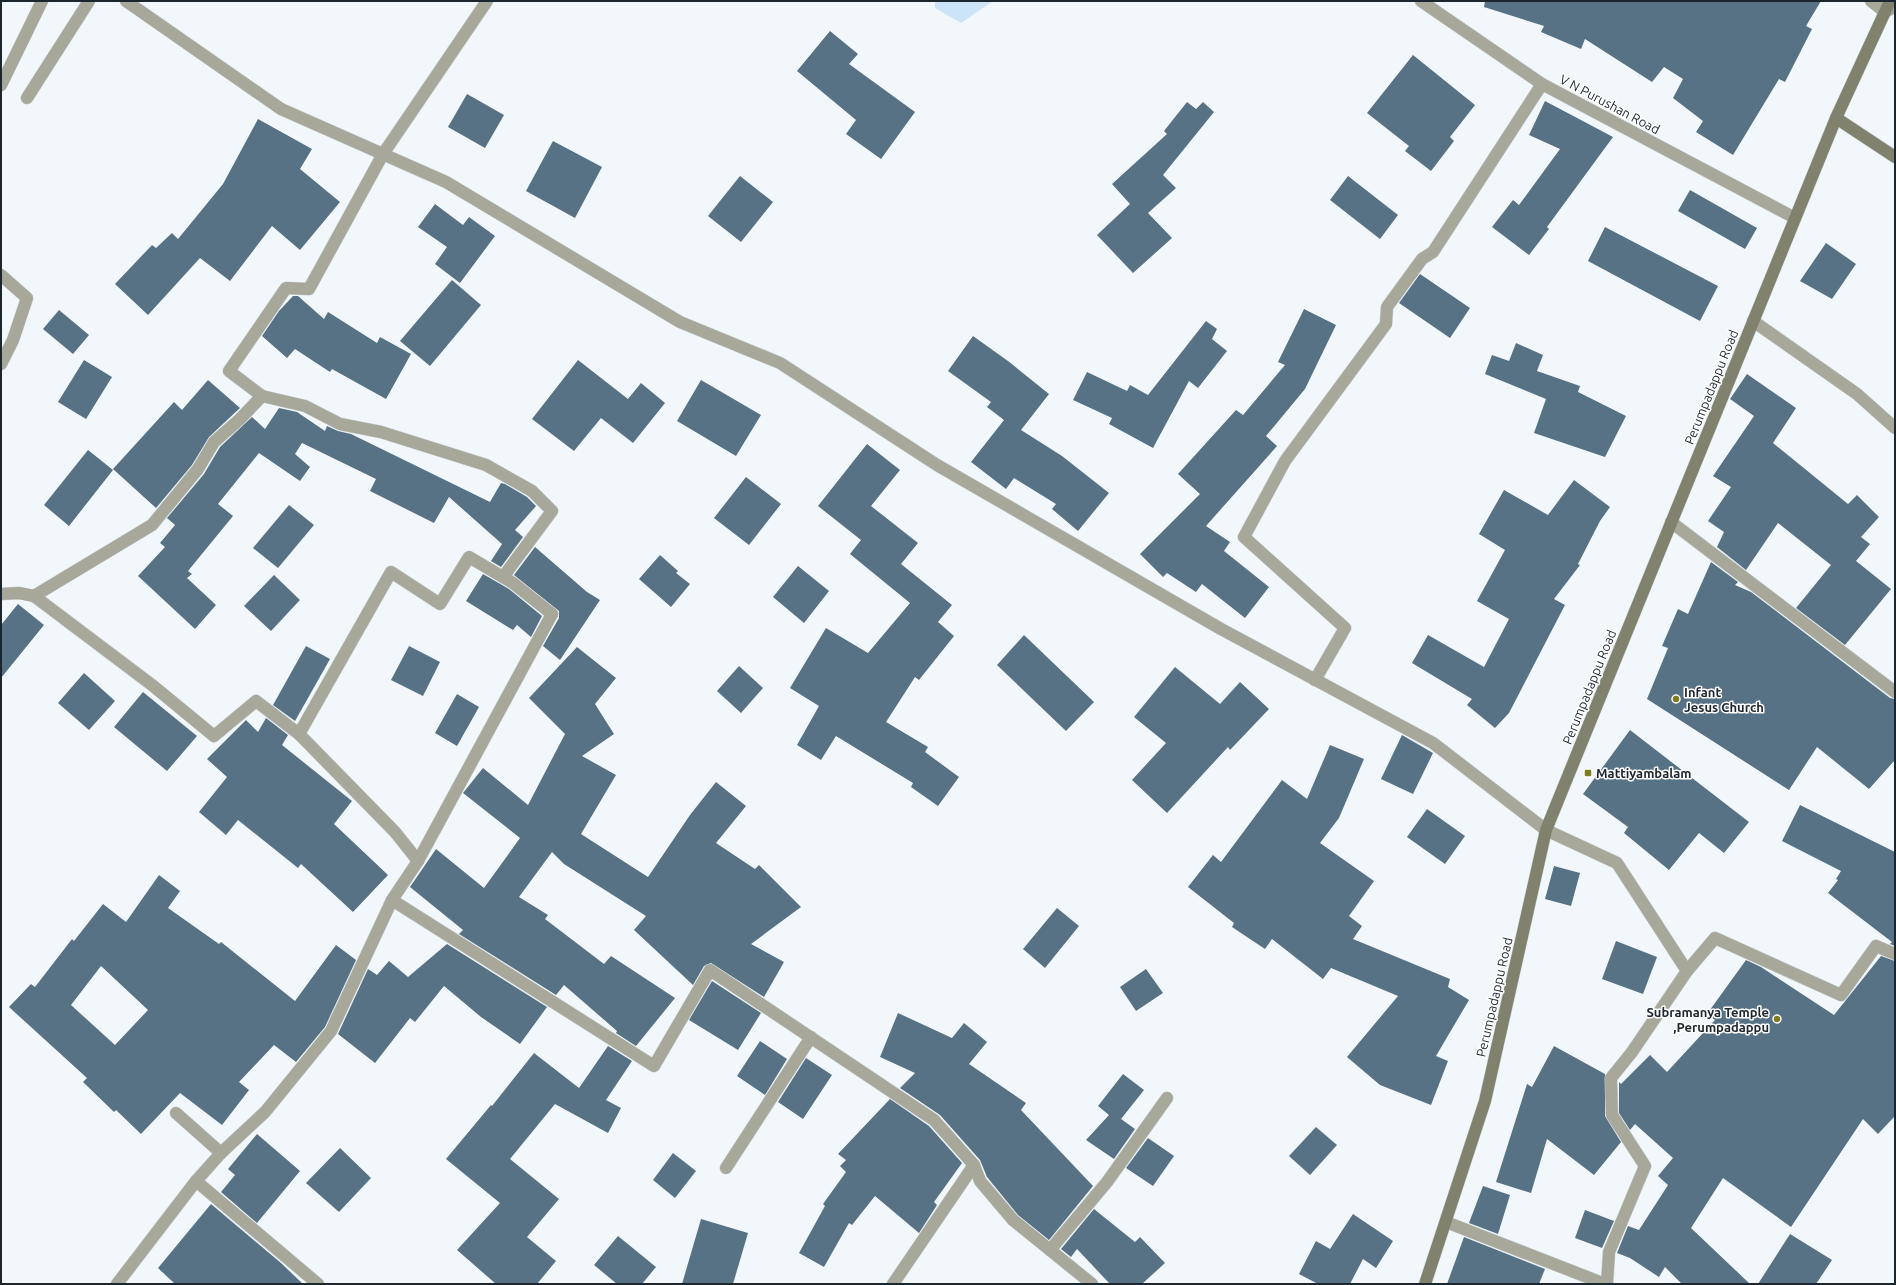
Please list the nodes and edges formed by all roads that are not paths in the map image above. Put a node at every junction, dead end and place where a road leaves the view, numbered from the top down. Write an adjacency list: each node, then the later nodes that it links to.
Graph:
1 (42, 1): 9 (street)
2 (89, 1): 10 (street)
3 (126, 1): 12 (street)
4 (487, 1): 12 (street)
5 (1421, 1): 8 (street, V N Purushan Road)
6 (1871, 1): 7 (street)
7 (1890, 6): 11 (main road, Perumpadappu Road)
8 (1542, 84): 14 (street, V N Purushan Road); 24 (street)
9 (1, 85)
10 (27, 98)
11 (1836, 118): 13 (main road); 14 (main road, Perumpadappu Road)
12 (383, 154): 18 (street); 24 (street)
13 (1895, 157)
14 (1795, 218): 16 (main road, Perumpadappu Road)
15 (1, 276): 17 (street)
16 (1753, 320): 19 (street); 20 (main road, Perumpadappu Road)
17 (1, 364)
18 (262, 396): 21 (street); 23 (street)
19 (1895, 428)
20 (1671, 522): 25 (street); 27 (main road, Perumpadappu Road)
21 (503, 577): 26 (street); 28 (street)
22 (1, 594): 23 (street)
23 (34, 596): 26 (street)
24 (1315, 680): 27 (street)
25 (1895, 692)
26 (299, 734): 28 (street)
27 (1546, 830): 31 (street); 39 (main road, Perumpadappu Road)
28 (418, 861): 29 (street)
29 (392, 900): 32 (street); 35 (street)
30 (1895, 954): 31 (street)
31 (1687, 970): 46 (street)
32 (811, 1037): 36 (street); 37 (street)
33 (1167, 1098): 40 (street)
34 (176, 1113): 35 (street)
35 (221, 1153): 38 (street)
36 (974, 1165): 40 (street); 43 (street)
37 (726, 1168)
38 (196, 1181): 41 (street); 42 (street)
39 (1446, 1222): 45 (main road, Perumpadappu Road); 46 (street)
40 (1050, 1250): 44 (street)
41 (118, 1284)
42 (318, 1284)
43 (894, 1284)
44 (1092, 1284)
45 (1425, 1284)
46 (1606, 1284)

